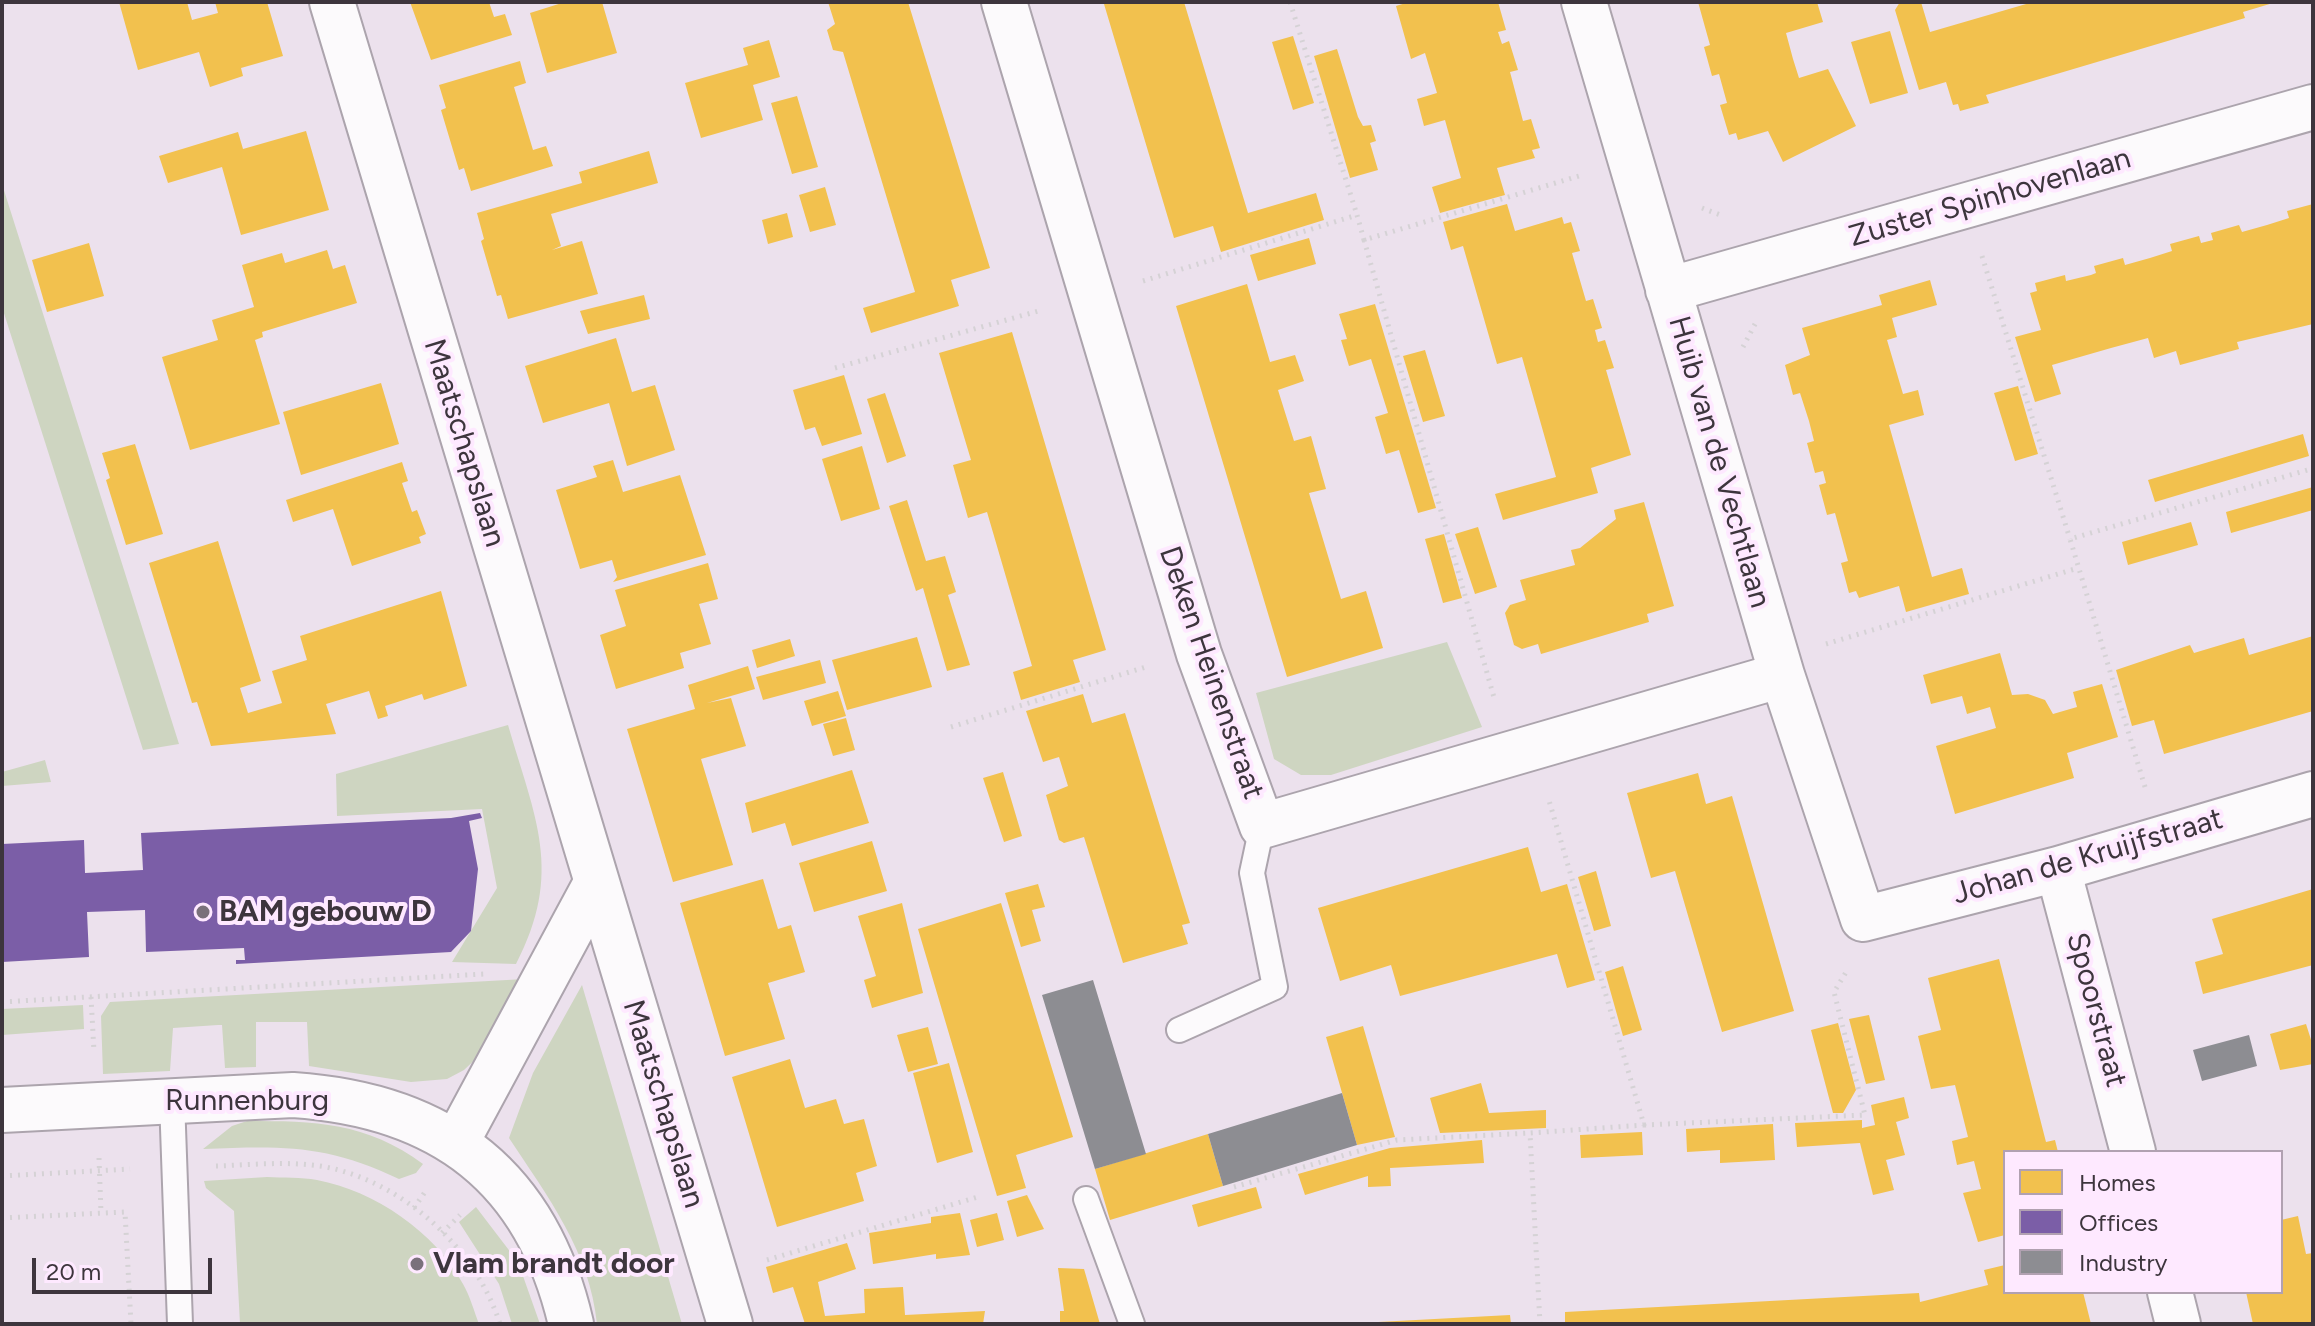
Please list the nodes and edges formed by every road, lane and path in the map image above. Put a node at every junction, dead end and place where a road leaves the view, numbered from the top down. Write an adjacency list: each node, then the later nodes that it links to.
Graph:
1 (332, 2): 29 (street, Maatschapslaan)
2 (1004, 2): 13 (street, Deken Heinenstraat)
3 (1290, 2): 7 (path)
4 (1584, 2): 6 (street, Huib van de Vechtlaan)
5 (2313, 107): 12 (street, Zuster Spinhovenlaan)
6 (1630, 161): 8 (path); 12 (street, Huib van de Vechtlaan)
7 (1357, 215): 8 (path); 13 (path)
8 (1364, 240): 24 (path)
9 (1997, 251): 10 (path)
10 (1982, 255): 11 (path); 18 (path)
11 (1967, 260)
12 (1668, 290): 22 (street, Huib van de Vechtlaan)
13 (1095, 297): 16 (path); 20 (street, Deken Heinenstraat)
14 (1764, 320): 15 (path)
15 (1740, 354)
16 (835, 368)
17 (2311, 469): 18 (path)
18 (2070, 539): 19 (path)
19 (2078, 568): 21 (path); 27 (path)
20 (1199, 654): 23 (path); 26 (street, Deken Heinenstraat)
21 (1827, 659)
22 (1782, 675): 24 (street, Deken Heinenstraat); 30 (street, Huib van de Vechtlaan)
23 (951, 727)
24 (1522, 750): 26 (street, Deken Heinenstraat); 38 (path)
25 (2313, 794): 27 (street, Johan de Kruijfstraat)
26 (1262, 826): 34 (lane)
27 (2160, 838): 28 (street, Johan de Kruijfstraat)
28 (2058, 869): 30 (street, Johan de Kruijfstraat); 41 (street, Spoorstraat)
29 (595, 885): 31 (street); 50 (street, Maatschapslaan)
30 (1863, 919): 38 (path)
31 (550, 965): 32 (path); 40 (street)
32 (91, 997): 33 (path); 35 (path)
33 (2, 1002)
34 (1179, 1030)
35 (94, 1057)
36 (172, 1100): 37 (street, Runnenburg); 40 (street, Runnenburg); 42 (lane)
37 (2, 1110)
38 (1644, 1125): 39 (path)
39 (1530, 1133): 45 (path); 58 (path)
40 (456, 1143): 55 (street, Runnenburg)
41 (2132, 1150)
42 (175, 1168): 43 (path, Runnenburg); 53 (lane); 54 (path, Runnenburg)
43 (99, 1171): 44 (path, Runnenburg); 48 (path)
44 (2, 1176)
45 (1234, 1187)
46 (981, 1196): 50 (path)
47 (1086, 1199): 57 (lane)
48 (101, 1213): 49 (path); 52 (path)
49 (2, 1218)
50 (716, 1275): 56 (street, Maatschapslaan)
51 (2170, 1294): 59 (street)
52 (131, 1324)
53 (180, 1324)
54 (500, 1324)
55 (571, 1324)
56 (730, 1324)
57 (1132, 1324)
58 (1540, 1324)
59 (2178, 1324)

